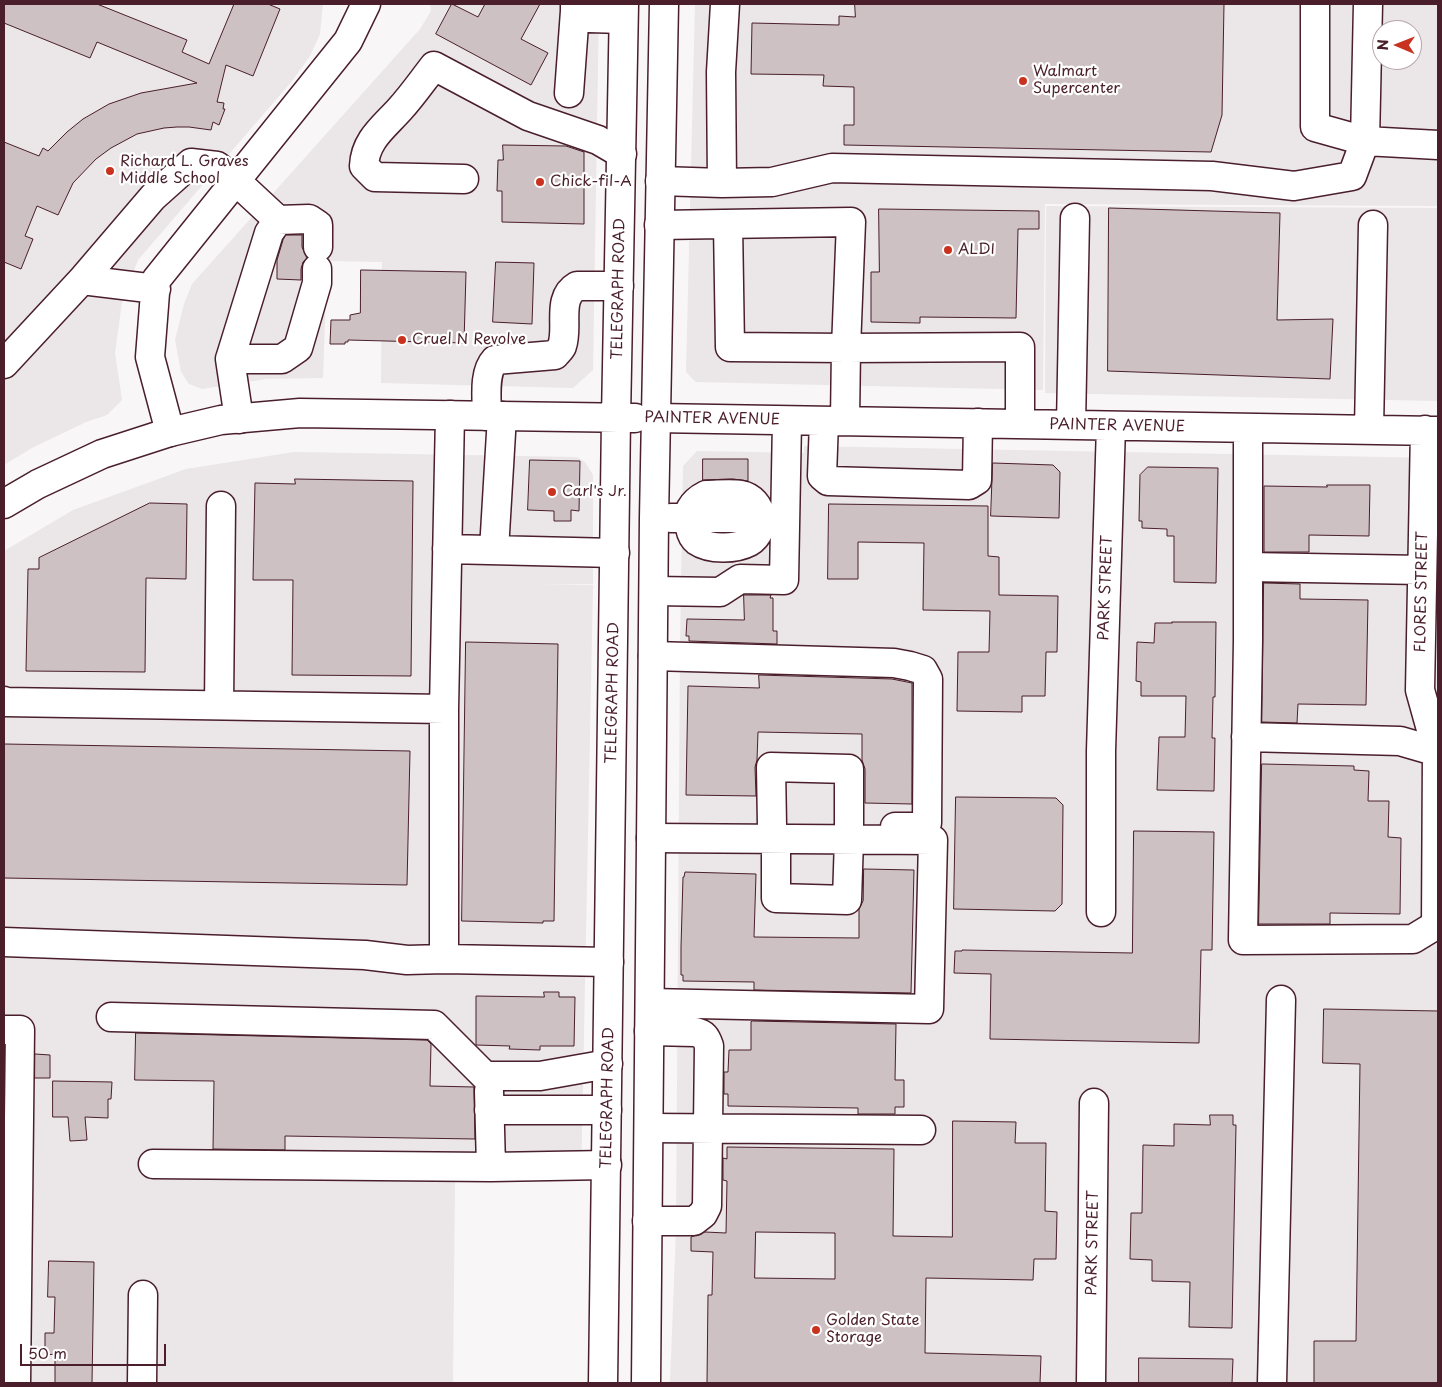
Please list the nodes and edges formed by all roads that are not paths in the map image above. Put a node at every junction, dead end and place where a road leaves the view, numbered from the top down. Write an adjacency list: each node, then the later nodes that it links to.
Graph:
1 (366, 4): 13 (main road)
2 (664, 4): 14 (main road)
3 (725, 4): 15 (main road)
4 (1315, 4): 9 (main road)
5 (1368, 4): 9 (main road)
6 (575, 7): 7 (main road); 8 (main road)
7 (624, 11): 11 (main road, TELEGRAPH ROAD)
8 (569, 93)
9 (1365, 141): 10 (main road); 15 (main road)
10 (1438, 145)
11 (622, 154): 12 (main road); 14 (main road); 22 (main road, TELEGRAPH ROAD)
12 (464, 179)
13 (236, 180): 17 (main road); 21 (main road); 23 (main road)
14 (660, 181): 15 (main road); 20 (main road)
15 (722, 183)
16 (1075, 218): 36 (main road)
17 (278, 220): 25 (main road); 25 (main road)
18 (728, 224): 20 (main road); 24 (main road); 24 (main road)
19 (1373, 224): 39 (main road)
20 (659, 225): 30 (main road)
21 (82, 280): 23 (main road); 26 (main road)
22 (619, 286): 28 (main road); 29 (main road, TELEGRAPH ROAD)
23 (156, 288): 41 (main road)
24 (846, 348): 33 (main road); 35 (main road)
25 (230, 359): 31 (main road)
26 (4, 364)
27 (450, 415): 28 (main road, PAINTER AVENUE); 31 (main road, PAINTER AVENUE); 47 (main road)
28 (494, 416): 29 (main road, PAINTER AVENUE); 48 (main road)
29 (616, 418): 30 (main road, PAINTER AVENUE); 49 (main road, TELEGRAPH ROAD)
30 (655, 418): 32 (main road, PAINTER AVENUE); 44 (main road)
31 (239, 419): 41 (main road, PAINTER AVENUE)
32 (787, 421): 33 (main road, PAINTER AVENUE); 45 (main road)
33 (834, 421): 34 (main road, PAINTER AVENUE); 34 (main road)
34 (978, 424): 35 (main road, PAINTER AVENUE)
35 (1020, 424): 36 (main road, PAINTER AVENUE)
36 (1071, 425): 37 (main road, PAINTER AVENUE)
37 (1111, 426): 38 (main road, PAINTER AVENUE); 63 (main road, PARK STREET)
38 (1248, 428): 39 (main road, PAINTER AVENUE); 50 (main road)
39 (1369, 430): 40 (main road, PAINTER AVENUE)
40 (1432, 431): 51 (main road, FLORES STREET)
41 (170, 432): 42 (main road, PAINTER AVENUE)
42 (4, 504)
43 (220, 506): 56 (main road)
44 (654, 518): 46 (main road); 52 (main road)
45 (773, 518): 46 (main road); 46 (main road); 52 (main road)
46 (687, 519)
47 (448, 549): 48 (main road); 57 (main road)
48 (494, 550): 49 (main road)
49 (615, 553): 66 (main road, TELEGRAPH ROAD)
50 (1248, 567): 51 (main road); 58 (main road)
51 (1422, 570): 53 (main road, FLORES STREET)
52 (654, 590): 54 (main road)
53 (1430, 626): 59 (main road, FLORES STREET)
54 (653, 656): 60 (main road); 62 (main road)
55 (4, 701): 56 (main road)
56 (219, 705): 57 (main road)
57 (444, 709): 65 (main road)
58 (1246, 737): 59 (main road); 59 (main road, FLORES STREET)
59 (1438, 752)
60 (651, 832): 61 (main road); 68 (main road)
61 (774, 832): 62 (main road); 62 (main road); 62 (main road)
62 (849, 833): 68 (main road)
63 (1101, 912)
64 (4, 942): 65 (main road)
65 (444, 959): 66 (main road)
66 (609, 962): 72 (main road, TELEGRAPH ROAD)
67 (1281, 1000): 92 (main road)
68 (650, 1004): 71 (main road)
69 (111, 1017): 74 (main road)
70 (4, 1030): 84 (main road)
71 (649, 1032): 73 (main road); 79 (main road)
72 (608, 1064): 73 (main road); 74 (main road); 77 (main road, TELEGRAPH ROAD)
73 (649, 1065): 78 (main road)
74 (489, 1076): 76 (main road)
75 (1094, 1103): 91 (main road, PARK STREET)
76 (489, 1110): 77 (main road); 83 (main road)
77 (607, 1110): 82 (main road, TELEGRAPH ROAD)
78 (648, 1128): 79 (main road); 85 (main road)
79 (708, 1128): 80 (main road); 85 (main road)
80 (921, 1130)
81 (153, 1164): 83 (main road)
82 (607, 1165): 83 (main road); 89 (main road, TELEGRAPH ROAD)
83 (491, 1167)
84 (11, 1220): 87 (main road)
85 (647, 1221): 90 (main road)
86 (142, 1295): 88 (main road)
87 (16, 1383)
88 (142, 1383)
89 (604, 1383)
90 (646, 1383)
91 (1091, 1383)
92 (1272, 1383)

